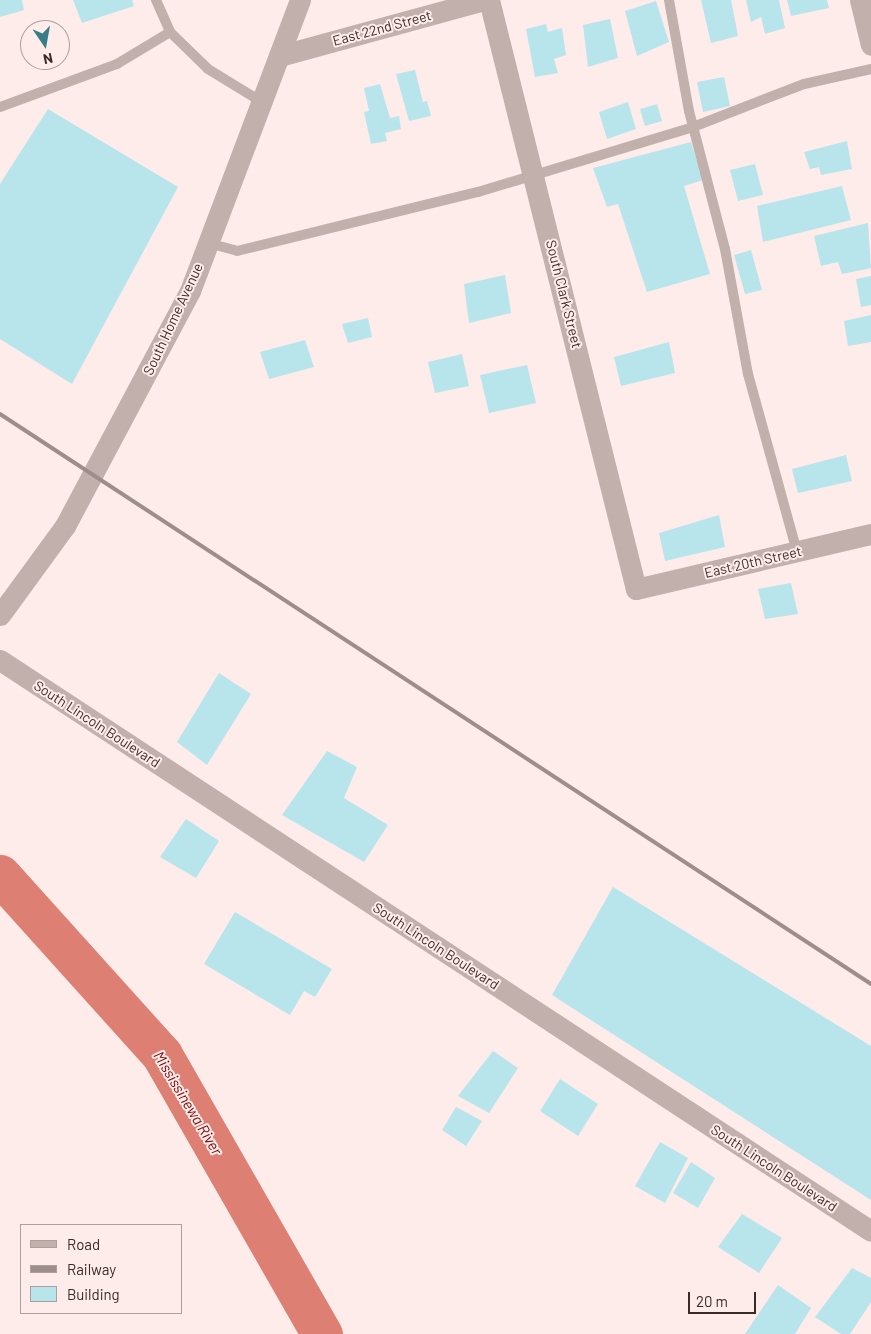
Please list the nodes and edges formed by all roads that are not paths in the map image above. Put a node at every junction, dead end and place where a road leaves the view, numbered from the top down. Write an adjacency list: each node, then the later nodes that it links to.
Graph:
1 (156, 0): 7 (lane)
2 (300, 0): 9 (street, South Home Avenue)
3 (484, 0): 9 (street, East 22nd Street)
4 (489, 0): 14 (street, South Clark Street)
5 (669, 0): 13 (lane)
6 (860, 0): 8 (street)
7 (170, 32): 11 (lane); 12 (lane)
8 (871, 45)
9 (279, 56): 11 (street, South Home Avenue)
10 (871, 69): 13 (lane)
11 (262, 102): 15 (street, South Home Avenue)
12 (0, 107)
13 (693, 128): 14 (lane); 17 (lane)
14 (535, 176): 15 (lane); 18 (street, South Clark Street)
15 (208, 243): 19 (street, South Home Avenue)
16 (871, 534): 17 (street, East 20th Street)
17 (797, 552): 18 (street, East 20th Street)
18 (636, 590)
19 (0, 616)
20 (0, 660): 21 (street, South Lincoln Boulevard)
21 (871, 1231)

